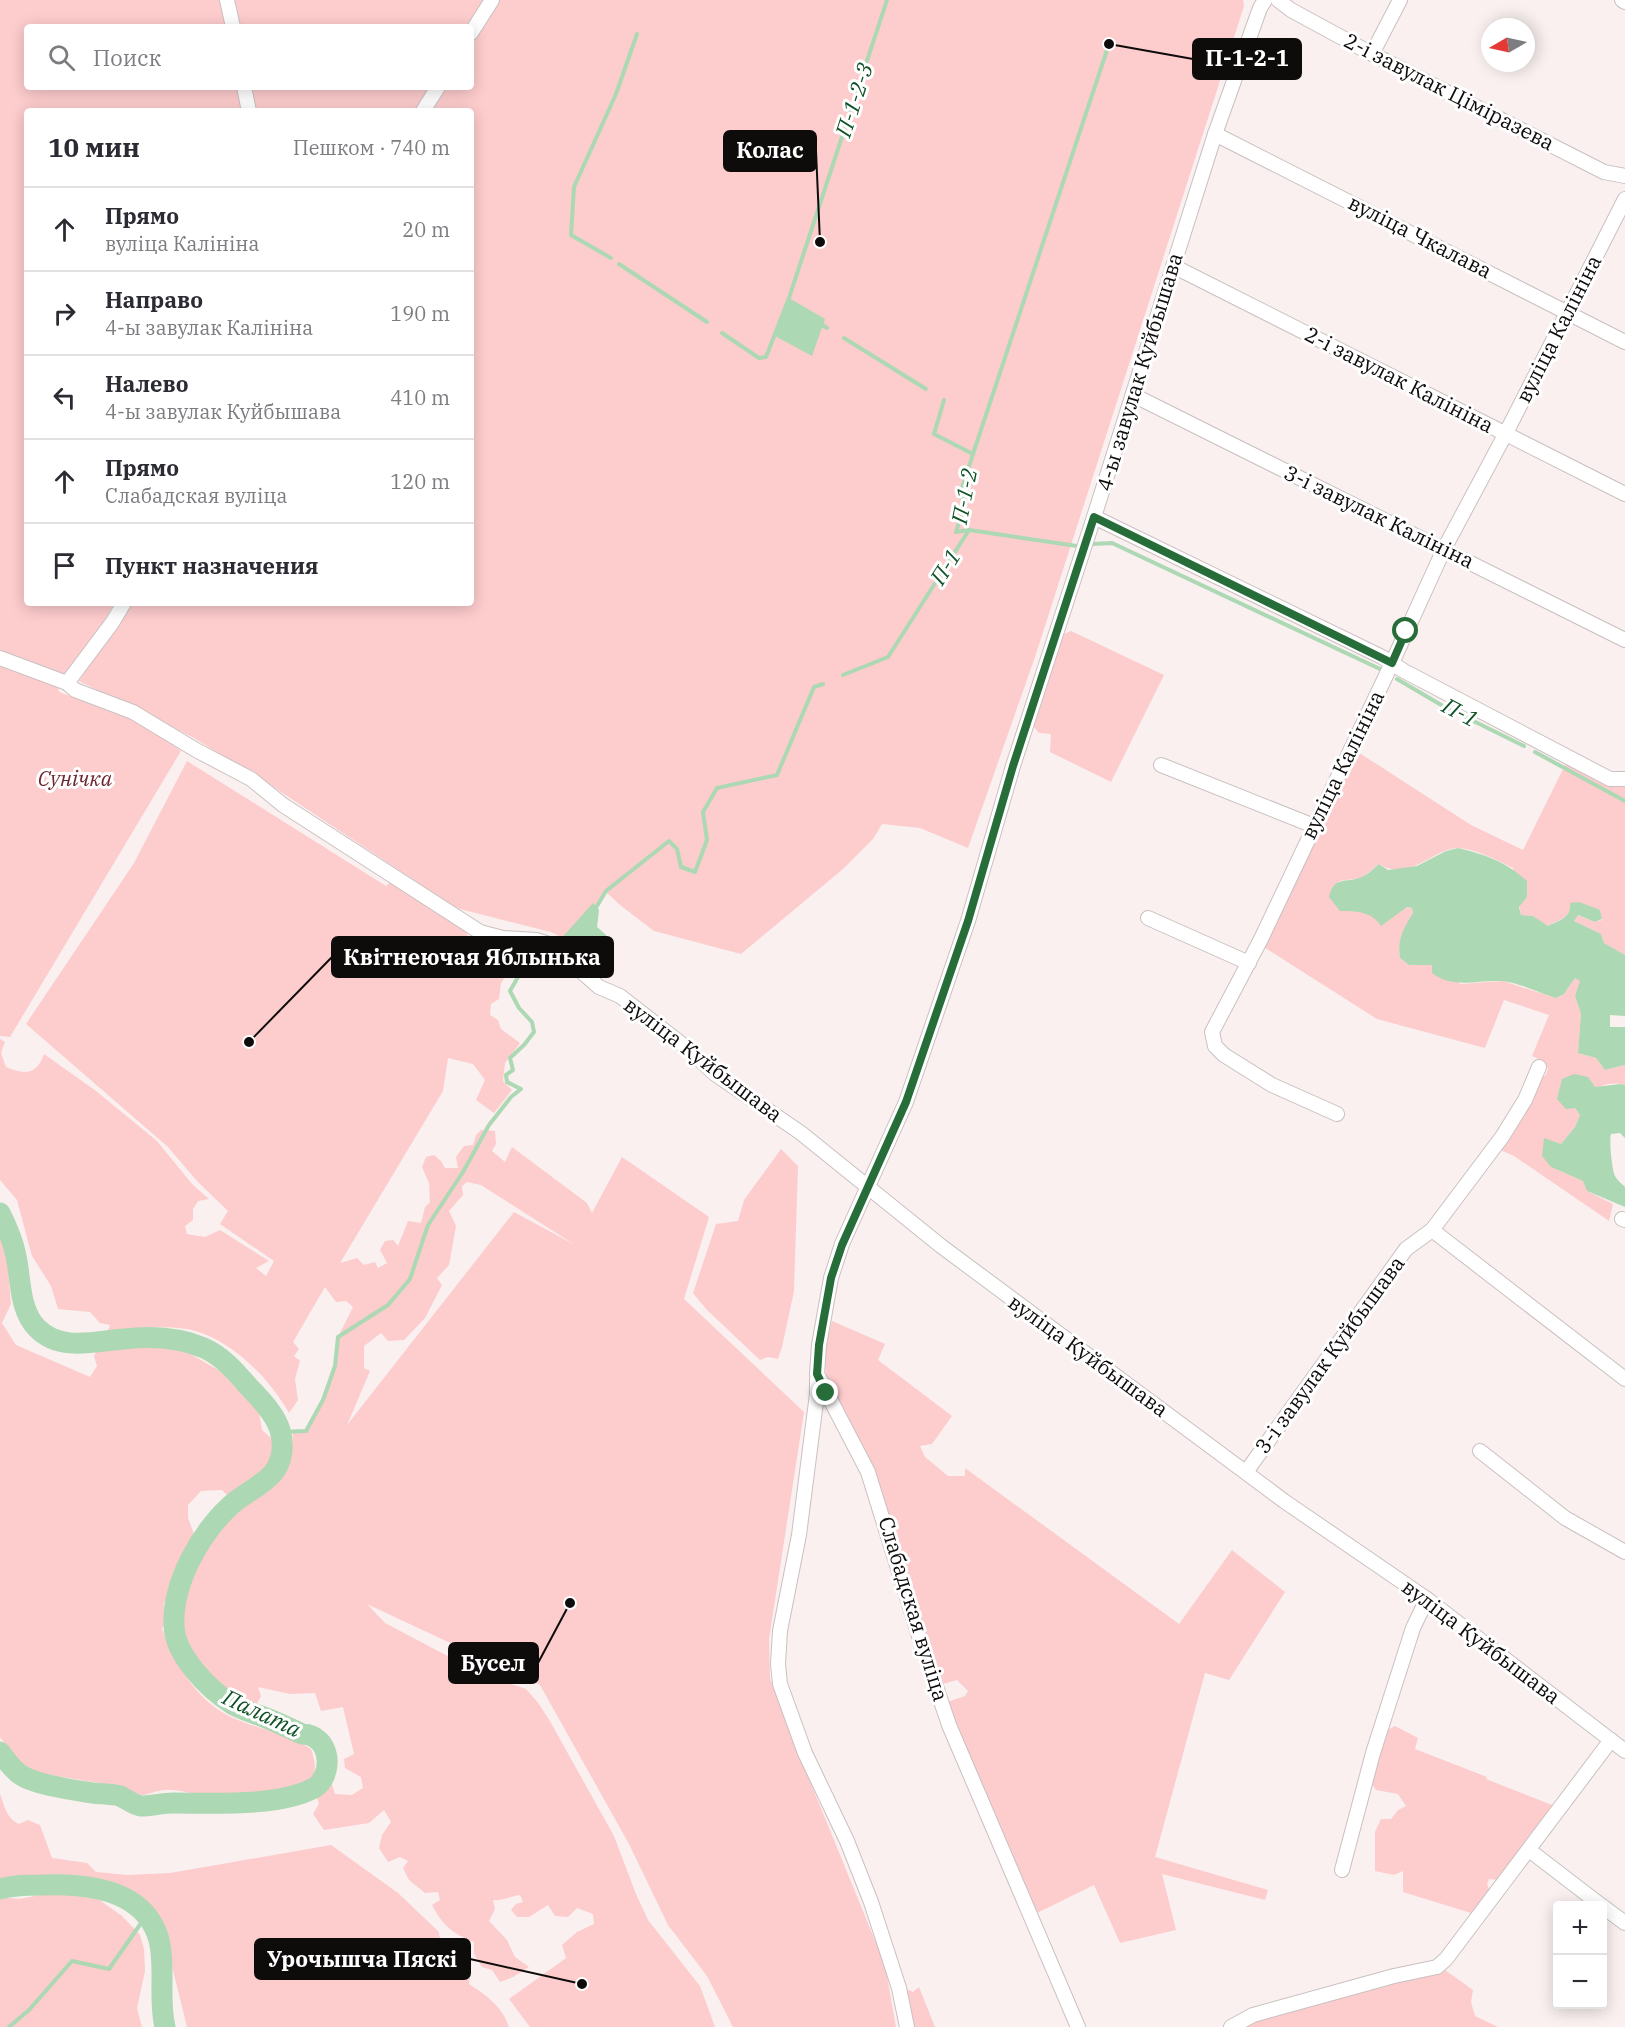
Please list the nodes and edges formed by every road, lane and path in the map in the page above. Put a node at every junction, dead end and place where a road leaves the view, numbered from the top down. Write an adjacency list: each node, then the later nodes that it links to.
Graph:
1 (227, 0): 6 (street)
2 (492, 0): 7 (street)
3 (1265, 0): 13 (street, 4-ы завулак Куйбышава)
4 (1278, 0): 8 (street, 2-і завулак Ціміразева)
5 (1400, 0): 8 (street)
6 (232, 24)
7 (474, 28)
8 (1372, 54): 14 (street, 2-і завулак Ціміразева)
9 (245, 90): 11 (street)
10 (436, 90): 12 (street)
11 (248, 108)
12 (425, 108)
13 (1215, 134): 16 (street, 4-ы завулак Куйбышава); 17 (street, вуліца Чкалава)
14 (1625, 176)
15 (1625, 199): 17 (street, вуліца Калініна)
16 (1173, 266): 19 (street, 4-ы завулак Куйбышава); 20 (street, 2-і завулак Калініна)
17 (1568, 312): 18 (street, вуліца Чкалава); 20 (street, вуліца Калініна)
18 (1625, 342)
19 (1133, 395): 22 (street, 4-ы завулак Куйбышава); 23 (street, 3-і завулак Калініна)
20 (1506, 433): 21 (street, 2-і завулак Калініна); 23 (street, вуліца Калініна)
21 (1625, 494)
22 (1094, 517): 27 (street); 36 (street, 4-ы завулак Куйбышава)
23 (1444, 549): 25 (street, 3-і завулак Калініна); 27 (street, вуліца Калініна)
24 (122, 606): 28 (street)
25 (1625, 640)
26 (0, 658): 28 (street, вуліца Куйбышава)
27 (1392, 663): 30 (street); 31 (street, вуліца Калініна)
28 (67, 683): 36 (street, вуліца Куйбышава)
29 (1161, 765): 31 (street)
30 (1625, 780)
31 (1314, 826): 33 (street, вуліца Калініна)
32 (1148, 918): 33 (street)
33 (1249, 963): 35 (street, вуліца Калініна)
34 (1539, 1067): 37 (street, 3-і завулак Куйбышава)
35 (1337, 1114)
36 (869, 1188): 38 (street); 41 (street, вуліца Куйбышава)
37 (1432, 1230): 39 (street); 41 (street, 3-і завулак Куйбышава)
38 (817, 1374): 51 (street); 52 (street, Слабадская вуліца)
39 (1625, 1379)
40 (1480, 1450): 42 (street)
41 (1246, 1472): 43 (street, вуліца Куйбышава)
42 (1625, 1552)
43 (1427, 1599): 44 (street, вуліца Куйбышава); 47 (street)
44 (1611, 1740): 45 (street, вуліца Куйбышава); 46 (street)
45 (1625, 1751)
46 (1529, 1850): 48 (street); 53 (street)
47 (1341, 1870)
48 (1595, 1901)
49 (1607, 1910): 50 (street)
50 (1625, 1923)
51 (907, 2027)
52 (1078, 2027)
53 (1231, 2027)

